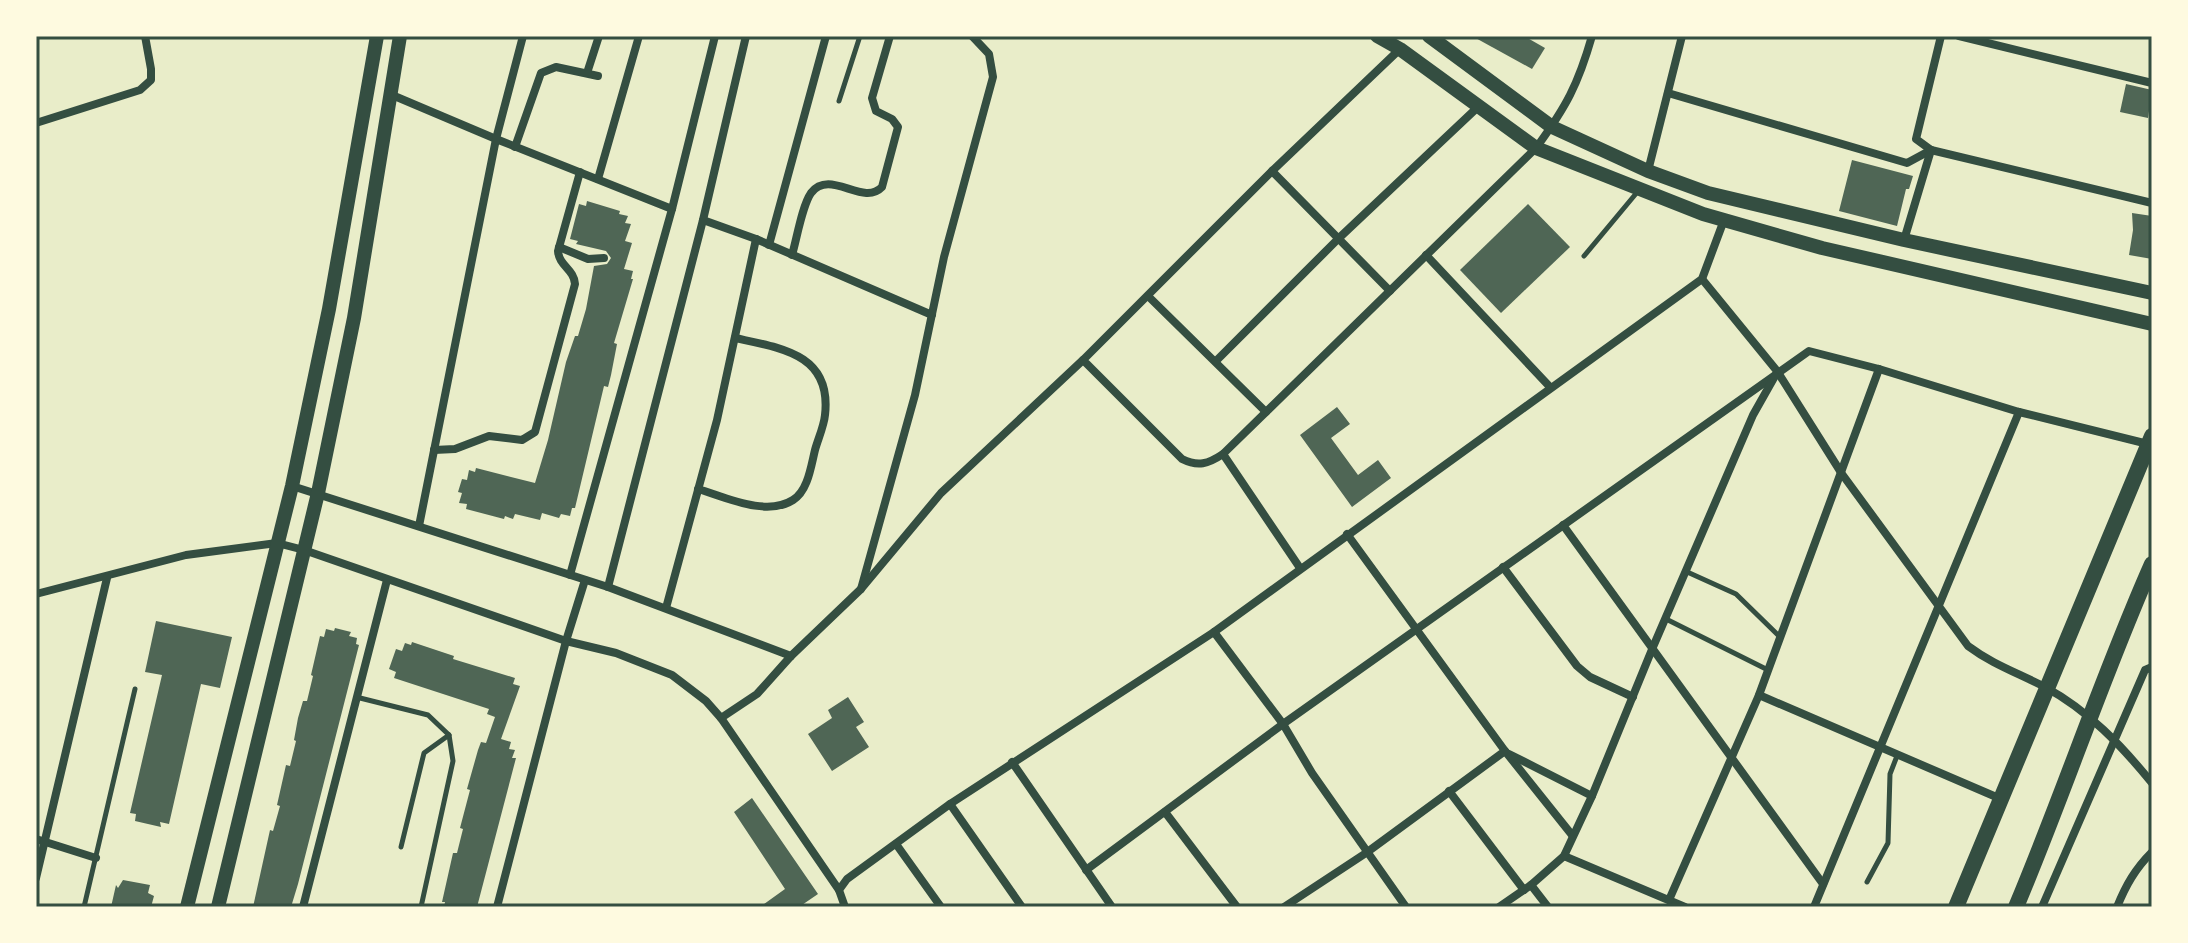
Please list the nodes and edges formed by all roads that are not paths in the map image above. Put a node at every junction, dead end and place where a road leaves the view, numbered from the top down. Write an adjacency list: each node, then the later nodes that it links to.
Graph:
1 (145, 36): 27 (street)
2 (377, 36): 69 (main road)
3 (400, 36): 24 (main road)
4 (523, 36): 29 (street)
5 (599, 36): 20 (street)
6 (639, 36): 36 (street)
7 (715, 36): 39 (street)
8 (746, 36): 40 (street)
9 (826, 36): 45 (street)
10 (860, 36): 25 (lane)
11 (890, 36): 47 (street)
12 (972, 36): 55 (street)
13 (1377, 36): 19 (main road)
14 (1429, 36): 28 (main road)
15 (1592, 36): 28 (street)
16 (1682, 36): 23 (street)
17 (1941, 36): 32 (street)
18 (1959, 36): 22 (street)
19 (1400, 49): 26 (main road); 33 (street)
20 (587, 73): 21 (street); 30 (street)
21 (598, 76)
22 (2152, 83)
23 (1668, 93): 32 (street); 34 (street)
24 (392, 95): 29 (street); 71 (main road)
25 (839, 101)
26 (1479, 106): 31 (main road); 43 (street)
27 (36, 123)
28 (1552, 127): 31 (street); 34 (main road)
29 (496, 139): 30 (street); 66 (street)
30 (515, 147): 35 (street)
31 (1536, 148): 37 (main road); 48 (street)
32 (1931, 150): 38 (street); 44 (street)
33 (1272, 171): 43 (street); 54 (street)
34 (1648, 171): 44 (main road)
35 (580, 172): 36 (street); 46 (street)
36 (598, 179): 39 (street)
37 (1640, 189): 41 (main road); 49 (lane)
38 (2152, 203)
39 (672, 209): 81 (street)
40 (703, 220): 42 (street); 85 (street)
41 (1724, 220): 51 (street); 56 (main road)
42 (756, 239): 45 (street); 57 (street)
43 (1338, 239): 52 (street); 59 (street)
44 (1904, 240): 53 (main road)
45 (769, 245): 47 (street)
46 (559, 247): 50 (street); 66 (street)
47 (792, 255): 55 (street)
48 (1426, 255): 52 (street); 62 (street)
49 (1584, 256)
50 (604, 258)
51 (1702, 279): 61 (street); 62 (street)
52 (1390, 291): 63 (street)
53 (2152, 293)
54 (1148, 296): 58 (street); 59 (street)
55 (932, 315): 86 (street)
56 (2152, 324)
57 (735, 338): 70 (street); 70 (street)
58 (1083, 360): 67 (street); 86 (street)
59 (1216, 361): 63 (street)
60 (1879, 369): 61 (street); 64 (street); 68 (street)
61 (1777, 371): 68 (street); 72 (street); 80 (street)
62 (1550, 387): 74 (street)
63 (1266, 412): 67 (street)
64 (2019, 412): 65 (street); 88 (street)
65 (2150, 440): 99 (main road)
66 (434, 450): 73 (street)
67 (1223, 454): 79 (street)
68 (1842, 474): 88 (street); 93 (street)
69 (292, 486): 71 (street); 75 (main road)
70 (698, 489): 89 (street)
71 (318, 493): 73 (street); 76 (main road)
72 (1563, 525): 78 (street); 95 (street)
73 (419, 526): 81 (street)
74 (1347, 534): 79 (street); 91 (street)
75 (277, 543): 76 (street); 82 (street); 136 (main road)
76 (304, 550): 83 (street); 137 (main road)
77 (2152, 564): 105 (main road)
78 (1503, 567): 91 (street); 103 (street)
79 (1300, 568): 92 (street)
80 (1685, 571): 90 (street); 93 (lane)
81 (570, 575): 84 (street)
82 (107, 578): 87 (street); 121 (street)
83 (387, 580): 94 (street); 102 (street)
84 (585, 580): 85 (street); 94 (street)
85 (608, 587): 89 (street)
86 (861, 589): 96 (street)
87 (36, 594)
88 (1939, 604): 99 (street); 109 (street)
89 (666, 608): 96 (street)
90 (1666, 619): 95 (street); 98 (lane)
91 (1416, 630): 106 (street); 110 (street)
92 (1214, 632): 106 (street); 113 (street)
93 (1781, 637): 98 (street)
94 (566, 641): 104 (street); 140 (street)
95 (1653, 647): 103 (street); 112 (street)
96 (791, 656): 104 (street)
97 (2152, 667): 108 (street)
98 (1768, 670): 101 (street)
99 (2047, 688): 105 (street); 117 (main road)
100 (135, 689): 127 (lane)
101 (1759, 695): 109 (street); 112 (street)
102 (356, 697): 107 (lane); 138 (street)
103 (1633, 697): 116 (street)
104 (721, 718): 133 (street)
105 (2091, 718): 108 (street); 153 (main road)
106 (1283, 724): 119 (street); 125 (street)
107 (449, 735): 123 (lane); 139 (lane)
108 (2115, 738): 114 (street); 154 (street)
109 (1881, 750): 111 (street); 131 (street)
110 (1505, 751): 115 (street); 116 (street); 120 (street)
111 (1897, 756): 117 (street); 130 (lane)
112 (1732, 759): 131 (street); 134 (street)
113 (1012, 762): 118 (street); 128 (street)
114 (2152, 783)
115 (1449, 791): 125 (street); 132 (street)
116 (1592, 796): 120 (street)
117 (2001, 799): 152 (main road)
118 (950, 804): 122 (street); 143 (street)
119 (1165, 812): 128 (street); 145 (street)
120 (1572, 835): 126 (street)
121 (40, 840): 127 (street); 129 (street)
122 (896, 844): 133 (street); 142 (street)
123 (401, 847)
124 (2152, 852): 155 (street)
125 (1366, 853): 146 (street); 147 (street)
126 (1564, 856): 132 (street); 134 (street)
127 (96, 858): 135 (lane)
128 (1086, 870): 144 (street)
129 (36, 878)
130 (1867, 882)
131 (1823, 884): 151 (street)
132 (1528, 887): 148 (street); 149 (street)
133 (839, 890): 141 (street)
134 (1669, 900): 150 (street)
135 (84, 907)
136 (187, 907)
137 (218, 907)
138 (303, 907)
139 (421, 907)
140 (497, 907)
141 (845, 907)
142 (941, 907)
143 (1022, 907)
144 (1112, 907)
145 (1237, 907)
146 (1284, 907)
147 (1406, 907)
148 (1499, 907)
149 (1548, 907)
150 (1685, 907)
151 (1814, 907)
152 (1956, 907)
153 (2016, 907)
154 (2042, 907)
155 (2117, 907)

